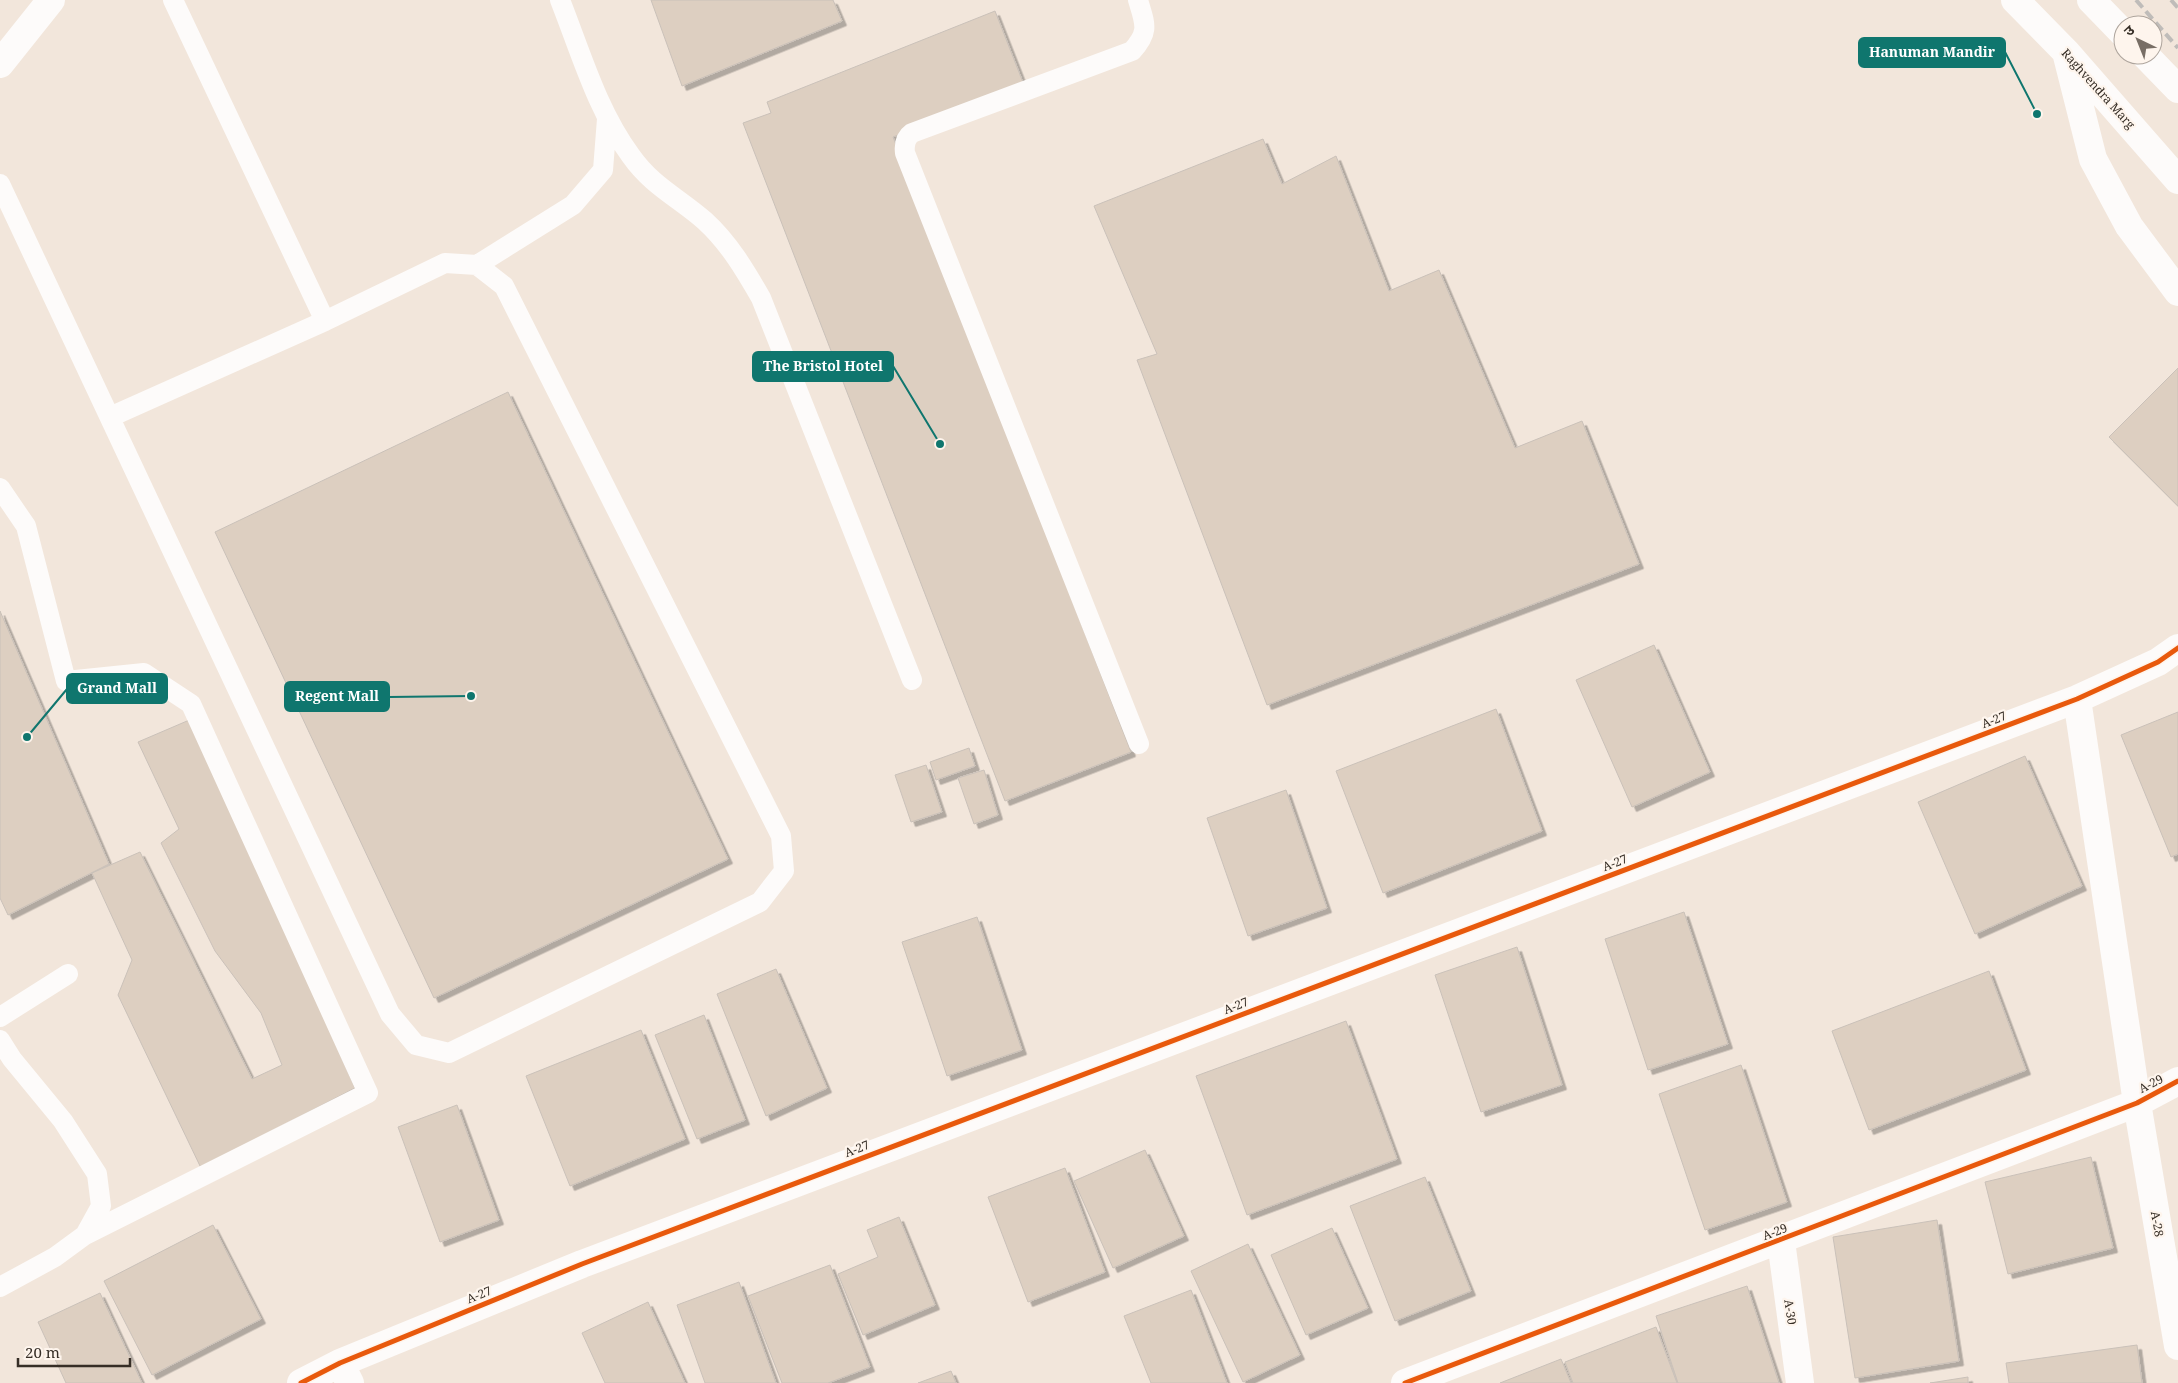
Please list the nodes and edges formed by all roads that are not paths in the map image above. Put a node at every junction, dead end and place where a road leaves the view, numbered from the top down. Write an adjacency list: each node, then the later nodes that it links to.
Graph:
1 (51, 0): 9 (street)
2 (173, 0): 17 (lane)
3 (560, 0): 12 (lane)
4 (1138, 0): 23 (lane)
5 (2015, 0): 8 (street, Raghvendra Marg)
6 (2091, 0): 7 (street)
7 (2113, 23)
8 (2066, 52): 13 (street, Raghvendra Marg); 16 (street)
9 (0, 64)
10 (2155, 65): 11 (street)
11 (2178, 89)
12 (607, 119): 15 (lane); 21 (lane)
13 (2178, 180)
14 (0, 184): 18 (lane)
15 (477, 265): 17 (lane); 18 (lane)
16 (2178, 292)
17 (325, 321): 18 (lane)
18 (110, 417)
19 (0, 488): 29 (lane)
20 (2178, 648): 22 (street, A-27)
21 (912, 680)
22 (2077, 699): 28 (street, A-28); 33 (street, A-27)
23 (1139, 744)
24 (68, 974): 25 (lane)
25 (0, 1017)
26 (0, 1040): 29 (lane)
27 (2178, 1081): 28 (street, A-29)
28 (2137, 1102): 30 (street, A-29); 32 (street, A-28)
29 (85, 1235): 31 (lane)
30 (1781, 1241): 35 (street, A-29); 36 (street, A-30)
31 (0, 1287)
32 (2178, 1346)
33 (345, 1373): 34 (street, A-27)
34 (301, 1383)
35 (1405, 1383)
36 (1800, 1383)

